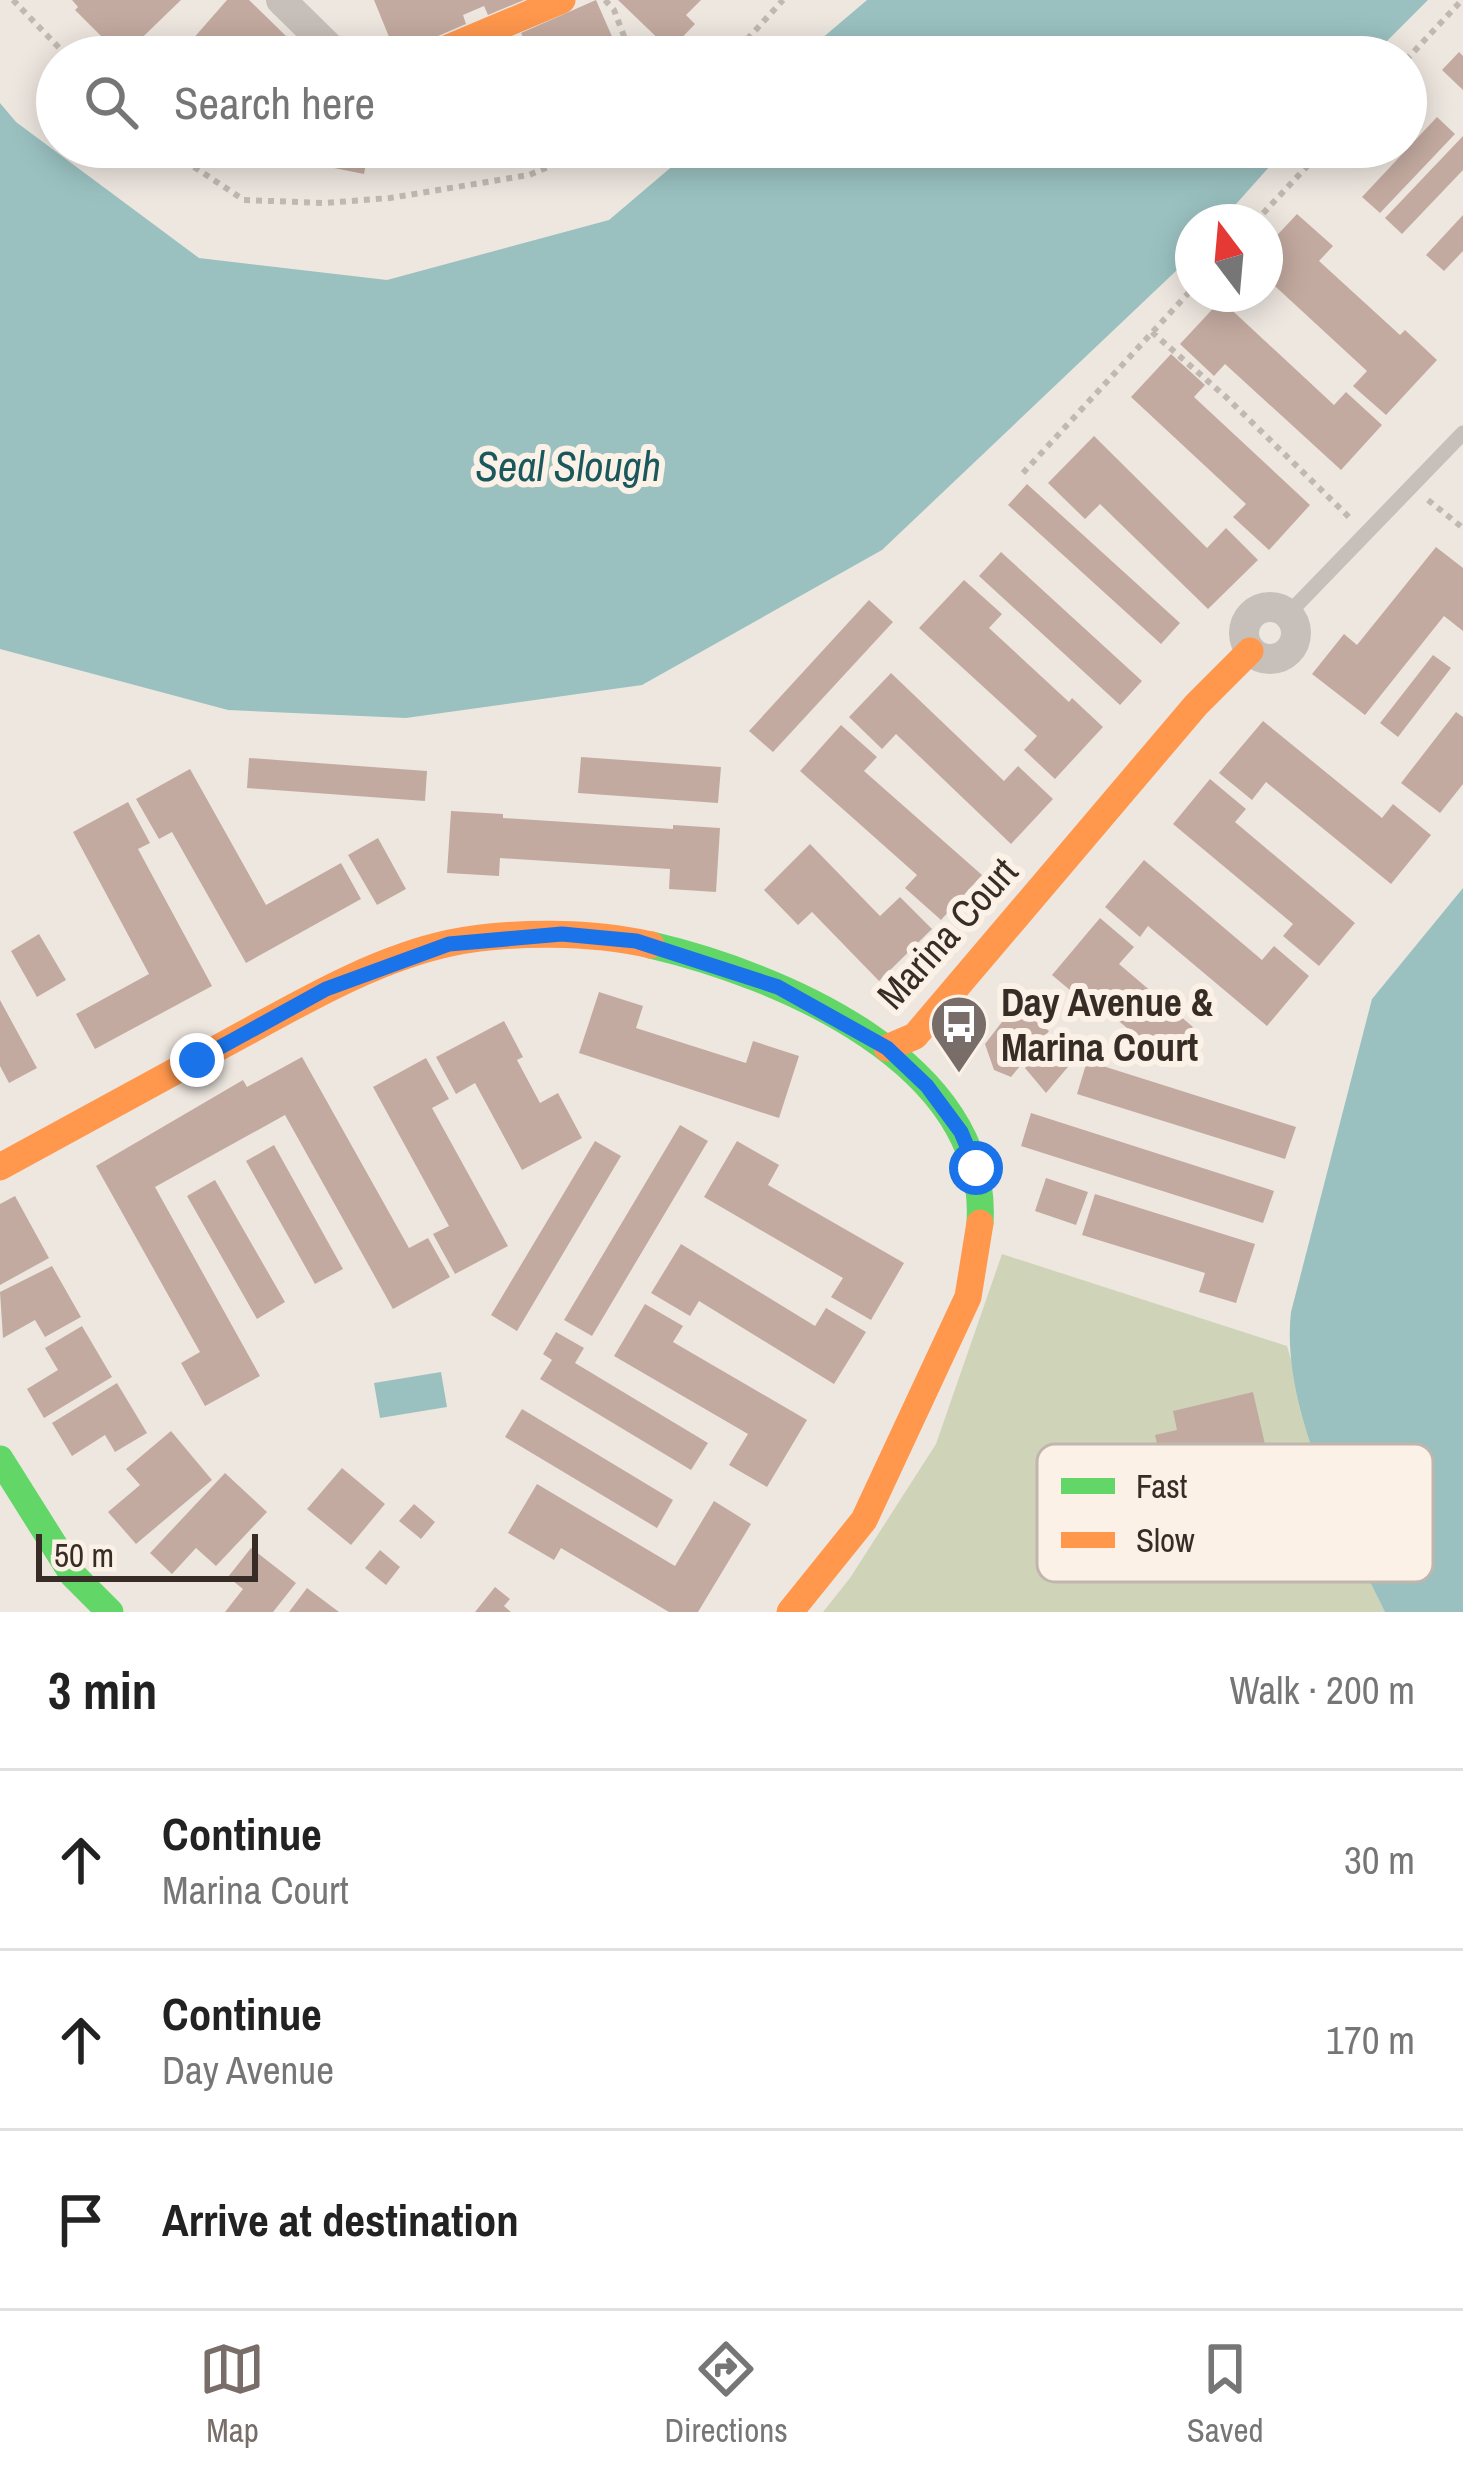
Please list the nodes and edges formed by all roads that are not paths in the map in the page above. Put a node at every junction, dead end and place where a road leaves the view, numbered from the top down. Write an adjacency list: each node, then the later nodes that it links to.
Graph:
1 (281, 0): 3 (street)
2 (562, 0): 4 (street)
3 (318, 36)
4 (477, 36)
5 (1463, 433): 6 (lane)
6 (1288, 614): 7 (street)
7 (1250, 651): 8 (street, Marina Court)
8 (887, 1048): 9 (street); 12 (street, Marina Court)
9 (0, 1167)
10 (0, 1459): 11 (street)
11 (110, 1612)
12 (790, 1612)

